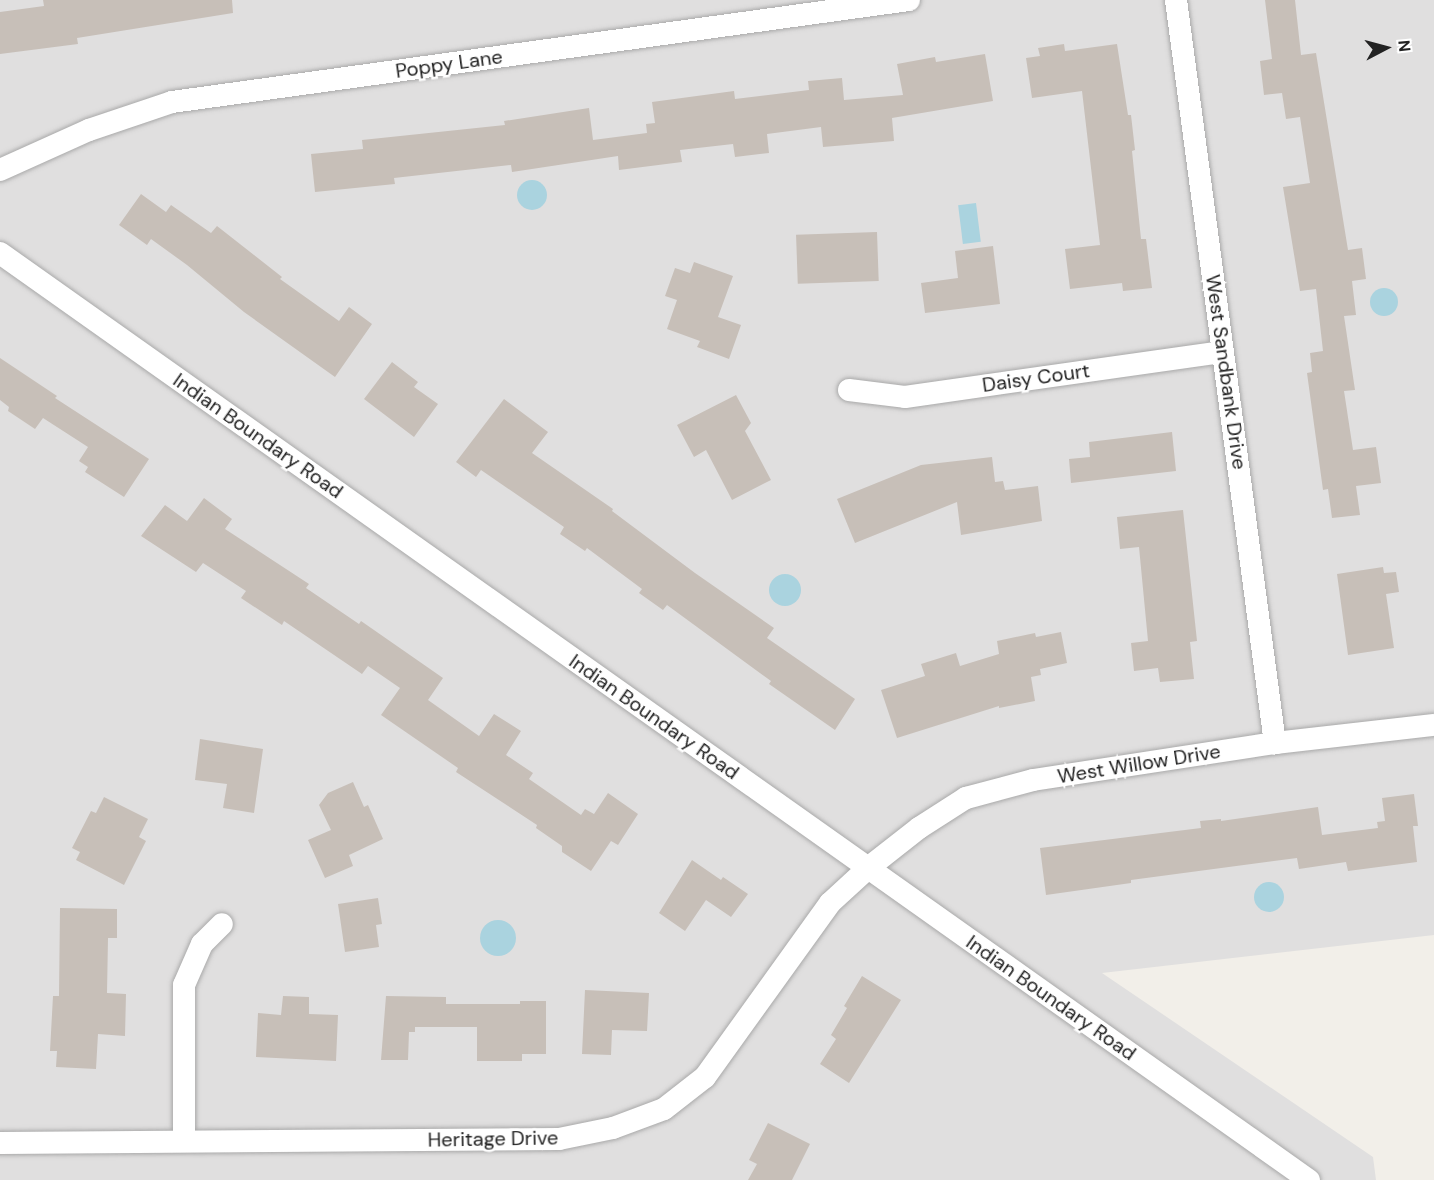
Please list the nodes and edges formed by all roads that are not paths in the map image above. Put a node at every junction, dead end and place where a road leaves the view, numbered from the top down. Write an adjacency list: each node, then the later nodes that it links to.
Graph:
1 (909, 0): 3 (street, Poppy Lane)
2 (1176, 0): 5 (street, West Sandbank Drive)
3 (0, 170)
4 (0, 253): 9 (street, Indian Boundary Road)
5 (1223, 352): 6 (street, Daisy Court); 8 (street, West Sandbank Drive)
6 (849, 390)
7 (1434, 725): 8 (street, West Willow Drive)
8 (1275, 743): 9 (street, West Willow Drive)
9 (868, 868): 11 (street, Heritage Drive); 13 (street, Indian Boundary Road)
10 (222, 924): 11 (street)
11 (184, 1140): 12 (street, Heritage Drive)
12 (0, 1143)
13 (1309, 1180)

